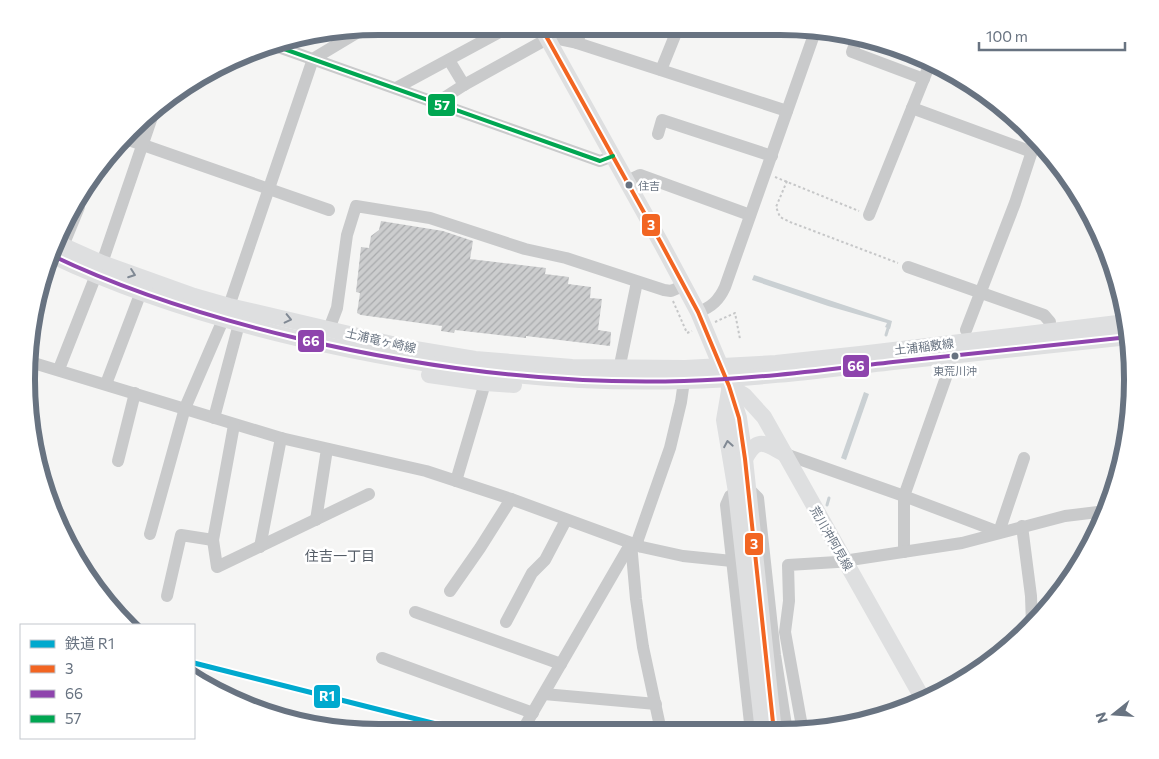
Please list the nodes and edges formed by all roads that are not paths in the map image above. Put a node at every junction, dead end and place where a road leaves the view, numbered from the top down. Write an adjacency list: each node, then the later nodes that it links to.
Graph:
1 (494, 35): 13 (street)
2 (541, 35): 17 (street)
3 (545, 35): 28 (main road)
4 (550, 35): 9 (street)
5 (580, 35): 9 (street)
6 (675, 35): 15 (street)
7 (350, 37): 12 (street)
8 (813, 37): 21 (street)
9 (577, 42): 15 (street)
10 (855, 44): 16 (street)
11 (284, 49): 12 (street)
12 (313, 59): 18 (street); 31 (street)
13 (449, 60): 17 (street); 18 (street)
14 (928, 69): 16 (street)
15 (661, 70): 21 (street)
16 (924, 79): 20 (street)
17 (464, 85): 19 (street)
18 (396, 88): 19 (street)
19 (436, 103): 28 (street)
20 (912, 108): 27 (street); 34 (street)
21 (787, 112): 29 (street)
22 (150, 122): 25 (street)
23 (658, 134): 29 (street)
24 (131, 141): 25 (street)
25 (142, 145): 31 (street); 37 (street)
26 (1034, 147): 27 (street)
27 (1032, 152): 40 (street)
28 (613, 156): 30 (main road)
29 (772, 156): 33 (street)
30 (627, 181): 33 (street); 39 (main road)
31 (268, 188): 32 (street); 43 (street)
32 (329, 210)
33 (750, 215): 42 (street)
34 (869, 215)
35 (60, 250): 37 (main road, 土浦竜ヶ崎線)
36 (908, 267): 40 (street)
37 (99, 269): 41 (main road, 土浦竜ヶ崎線); 43 (main road, 土浦竜ヶ崎線, one-way to 43); 59 (street)
38 (637, 282): 39 (street); 48 (street); 55 (street)
39 (685, 285): 42 (main road)
40 (981, 291): 45 (street); 49 (street)
41 (141, 292): 43 (main road, 土浦竜ヶ崎線); 62 (street)
42 (698, 312): 60 (main road)
43 (226, 313): 47 (main road, 土浦竜ヶ崎線); 48 (main road, 土浦竜ヶ崎線, one-way to 48); 65 (street)
44 (1119, 321): 45 (main road)
45 (1050, 322): 49 (main road)
46 (1119, 322): 53 (main road, 土浦稲敷線)
47 (239, 324): 54 (main road, 土浦竜ヶ崎線); 66 (street)
48 (329, 329): 50 (main road, 土浦竜ヶ崎線)
49 (966, 330): 60 (main road)
50 (362, 336): 55 (main road); 57 (main road, 土浦竜ヶ崎線)
51 (1121, 338): 52 (main road, 土浦稲敷線)
52 (1098, 340): 53 (main road, 土浦稲敷線); 58 (main road)
53 (1025, 341): 60 (main road, 土浦稲敷線)
54 (361, 353): 57 (main road, 土浦竜ヶ崎線); 61 (main road)
55 (621, 360): 60 (main road)
56 (36, 363): 59 (street)
57 (475, 364): 60 (main road, 土浦竜ヶ崎線)
58 (950, 366): 60 (main road); 77 (street)
59 (59, 369): 62 (street)
60 (722, 372): 63 (main road); 70 (main road, 荒川沖阿見線); 72 (main road); 75 (main road, one-way to 60)
61 (485, 383): 63 (main road); 74 (street)
62 (106, 384): 64 (street)
63 (682, 388): 86 (street)
64 (135, 393): 65 (street); 73 (street)
65 (185, 408): 66 (street); 84 (street)
66 (214, 418): 67 (street)
67 (234, 425): 68 (street); 85 (street)
68 (281, 438): 69 (street); 87 (street)
69 (327, 449): 74 (street); 80 (street)
70 (785, 454): 72 (main road); 77 (street); 89 (main road, 荒川沖阿見線)
71 (1024, 458): 83 (street)
72 (745, 459): 75 (main road)
73 (118, 461)
74 (456, 481): 78 (street)
75 (742, 490): 90 (street); 91 (street); 103 (main road)
76 (369, 494): 80 (street)
77 (904, 496): 83 (street); 88 (street)
78 (511, 499): 81 (street); 93 (street)
79 (1098, 512): 82 (street)
80 (316, 520): 87 (street)
81 (566, 520): 86 (street); 97 (street)
82 (1022, 526): 83 (street); 96 (street)
83 (999, 532): 88 (street)
84 (150, 534)
85 (214, 540): 87 (street); 94 (street)
86 (633, 544): 90 (street); 102 (street); 106 (street)
87 (260, 547)
88 (904, 552): 89 (street)
89 (845, 560): 92 (street); 105 (main road, 荒川沖阿見線)
90 (732, 561): 111 (street)
91 (765, 565): 92 (street); 98 (street)
92 (788, 565): 98 (street)
93 (450, 591)
94 (167, 596)
95 (415, 612): 102 (street)
96 (1032, 614)
97 (506, 622)
98 (780, 638): 99 (street); 100 (street)
99 (788, 653): 100 (street); 108 (street)
100 (775, 655): 114 (street)
101 (382, 658): 107 (street)
102 (561, 664): 104 (street)
103 (762, 676): 112 (main road); 113 (main road)
104 (544, 694): 106 (street); 107 (street)
105 (920, 694)
106 (656, 704): 110 (street)
107 (533, 713): 109 (street)
108 (801, 723)
109 (526, 724)
110 (660, 724)
111 (751, 724)
112 (763, 724)
113 (772, 724)
114 (786, 724)

